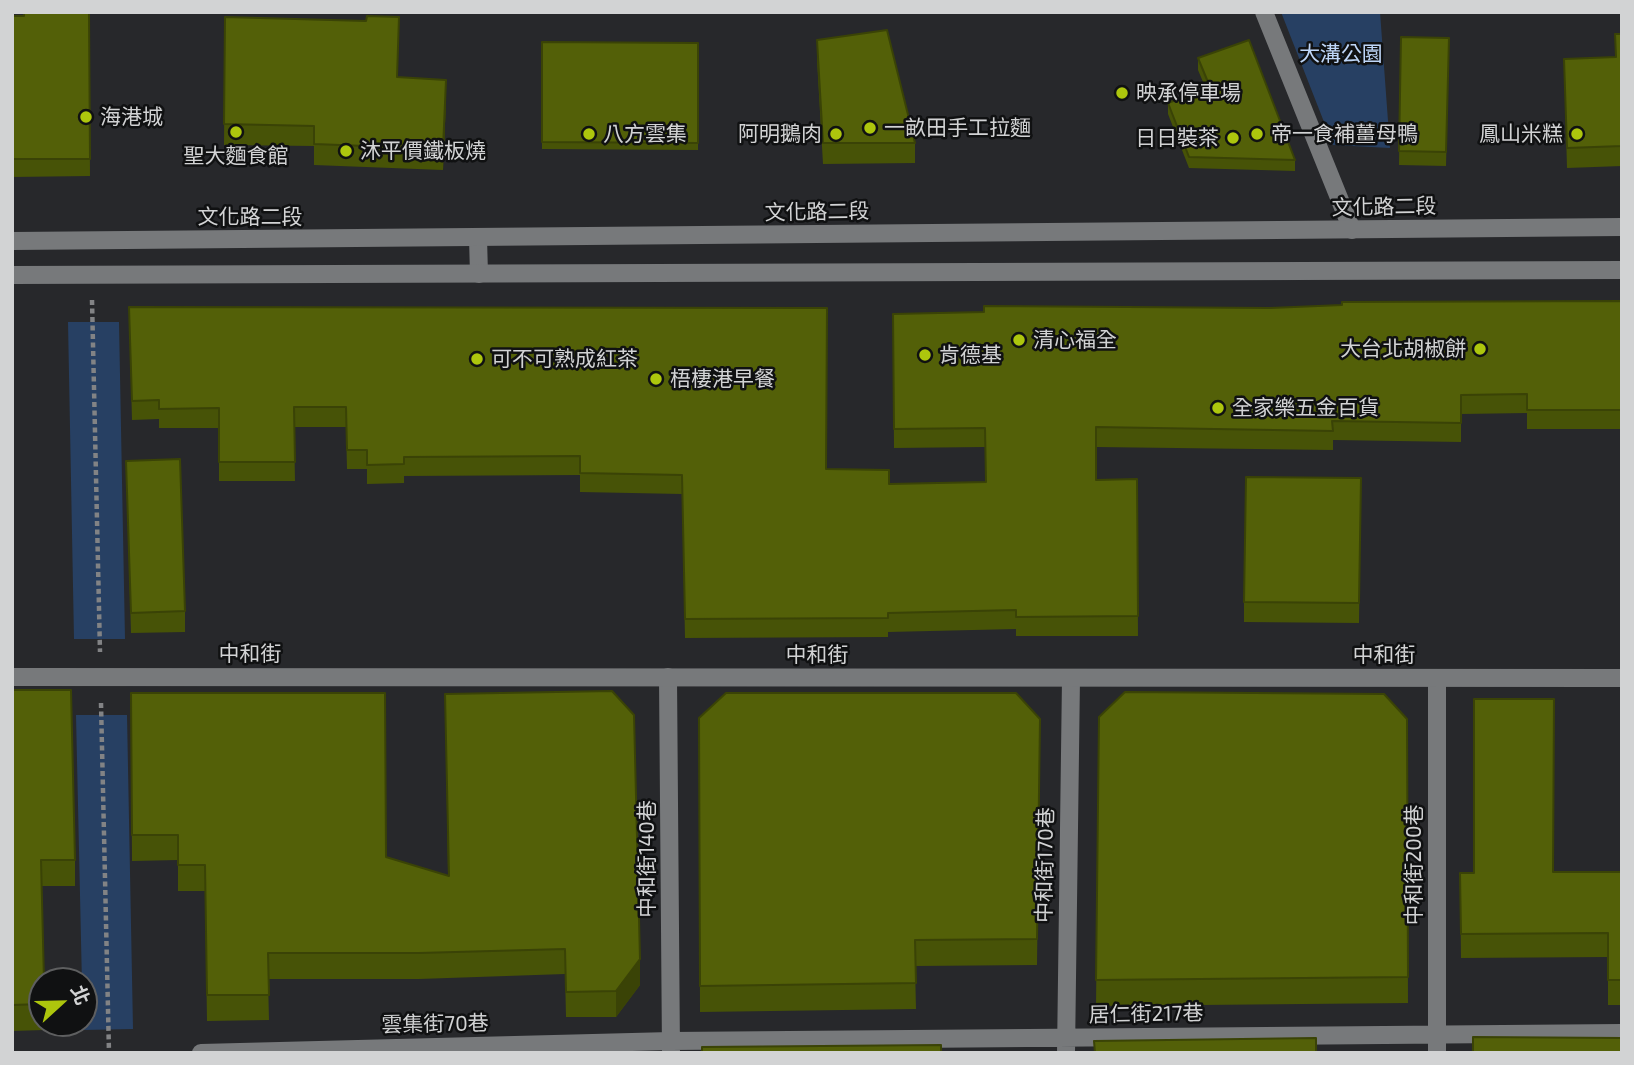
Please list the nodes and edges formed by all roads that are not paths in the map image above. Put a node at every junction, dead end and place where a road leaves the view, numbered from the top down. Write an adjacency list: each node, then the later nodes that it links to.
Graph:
1 (1264, 12): 3 (street)
2 (1622, 227): 3 (street, 文化路二段)
3 (1352, 230): 4 (street, 文化路二段)
4 (478, 238): 5 (street, 文化路二段); 7 (street)
5 (12, 241)
6 (1622, 270): 7 (street)
7 (479, 274): 8 (street)
8 (12, 275)
9 (12, 677): 10 (street, 中和街)
10 (668, 677): 11 (street, 中和街); 17 (street, 中和街140巷)
11 (1071, 678): 12 (street, 中和街); 16 (street, 中和街170巷)
12 (1437, 678): 13 (street, 中和街); 15 (street, 中和街200巷)
13 (1622, 678)
14 (1622, 1032): 15 (street, 居仁街217巷)
15 (1437, 1034): 16 (street, 居仁街217巷); 19 (street, 中和街200巷)
16 (1066, 1045): 17 (street, 居仁街217巷)
17 (671, 1047): 18 (street, 雲集街70巷)
18 (201, 1053)
19 (1437, 1053)

